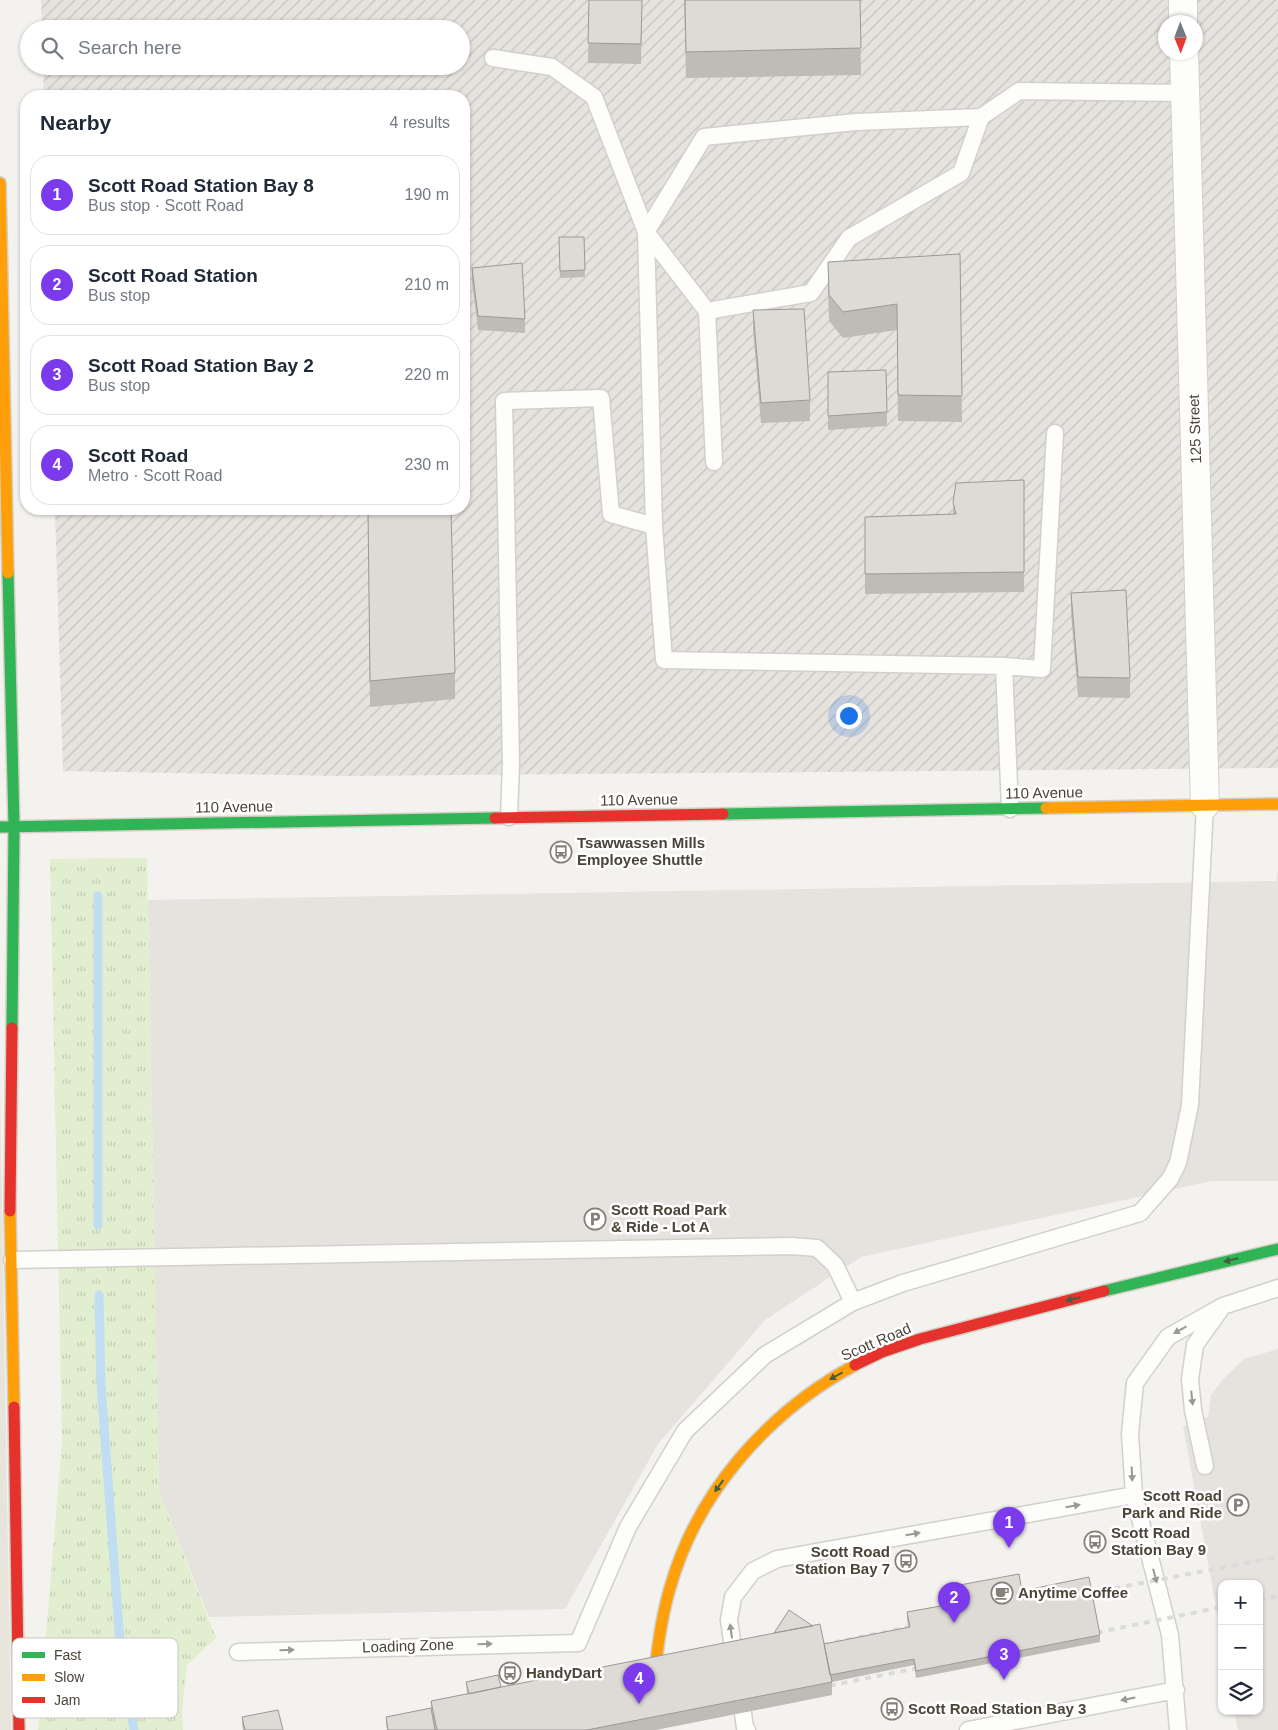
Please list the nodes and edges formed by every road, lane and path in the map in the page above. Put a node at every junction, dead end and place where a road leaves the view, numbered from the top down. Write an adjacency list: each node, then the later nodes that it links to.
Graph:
1 (1183, 0): 2 (street)
2 (1184, 15)
3 (493, 58): 8 (lane)
4 (1184, 60): 5 (street, 125 Street)
5 (1186, 93): 6 (lane); 15 (street, 125 Street)
6 (981, 117): 8 (lane); 9 (lane)
7 (0, 183): 18 (main road)
8 (646, 232): 9 (lane); 12 (lane)
9 (707, 311): 11 (lane)
10 (1055, 433): 13 (lane)
11 (714, 462)
12 (654, 526): 13 (lane); 17 (lane)
13 (1004, 666): 16 (lane)
14 (1278, 804): 15 (main road, 110 Avenue)
15 (1205, 805): 16 (main road, 110 Avenue); 23 (lane)
16 (1010, 809): 17 (main road, 110 Avenue)
17 (509, 817): 18 (main road, 110 Avenue)
18 (14, 826): 19 (main road, 110 Avenue); 21 (main road)
19 (0, 827)
20 (1278, 1249): 29 (main road, Scott Road, one-way to 29)
21 (6, 1262): 23 (lane); 27 (main road)
22 (1278, 1288): 24 (lane)
23 (853, 1302): 28 (lane, Loading Zone, one-way to 23)
24 (1223, 1306): 25 (lane, one-way to 25); 26 (lane, one-way to 26)
25 (1205, 1466)
26 (1134, 1495): 30 (lane, one-way to 30); 31 (lane, one-way to 26)
27 (16, 1638)
28 (238, 1652)
29 (655, 1670)
30 (1176, 1690): 32 (lane, one-way to 32); 33 (lane)
31 (747, 1730)
32 (968, 1730)
33 (1178, 1730)

